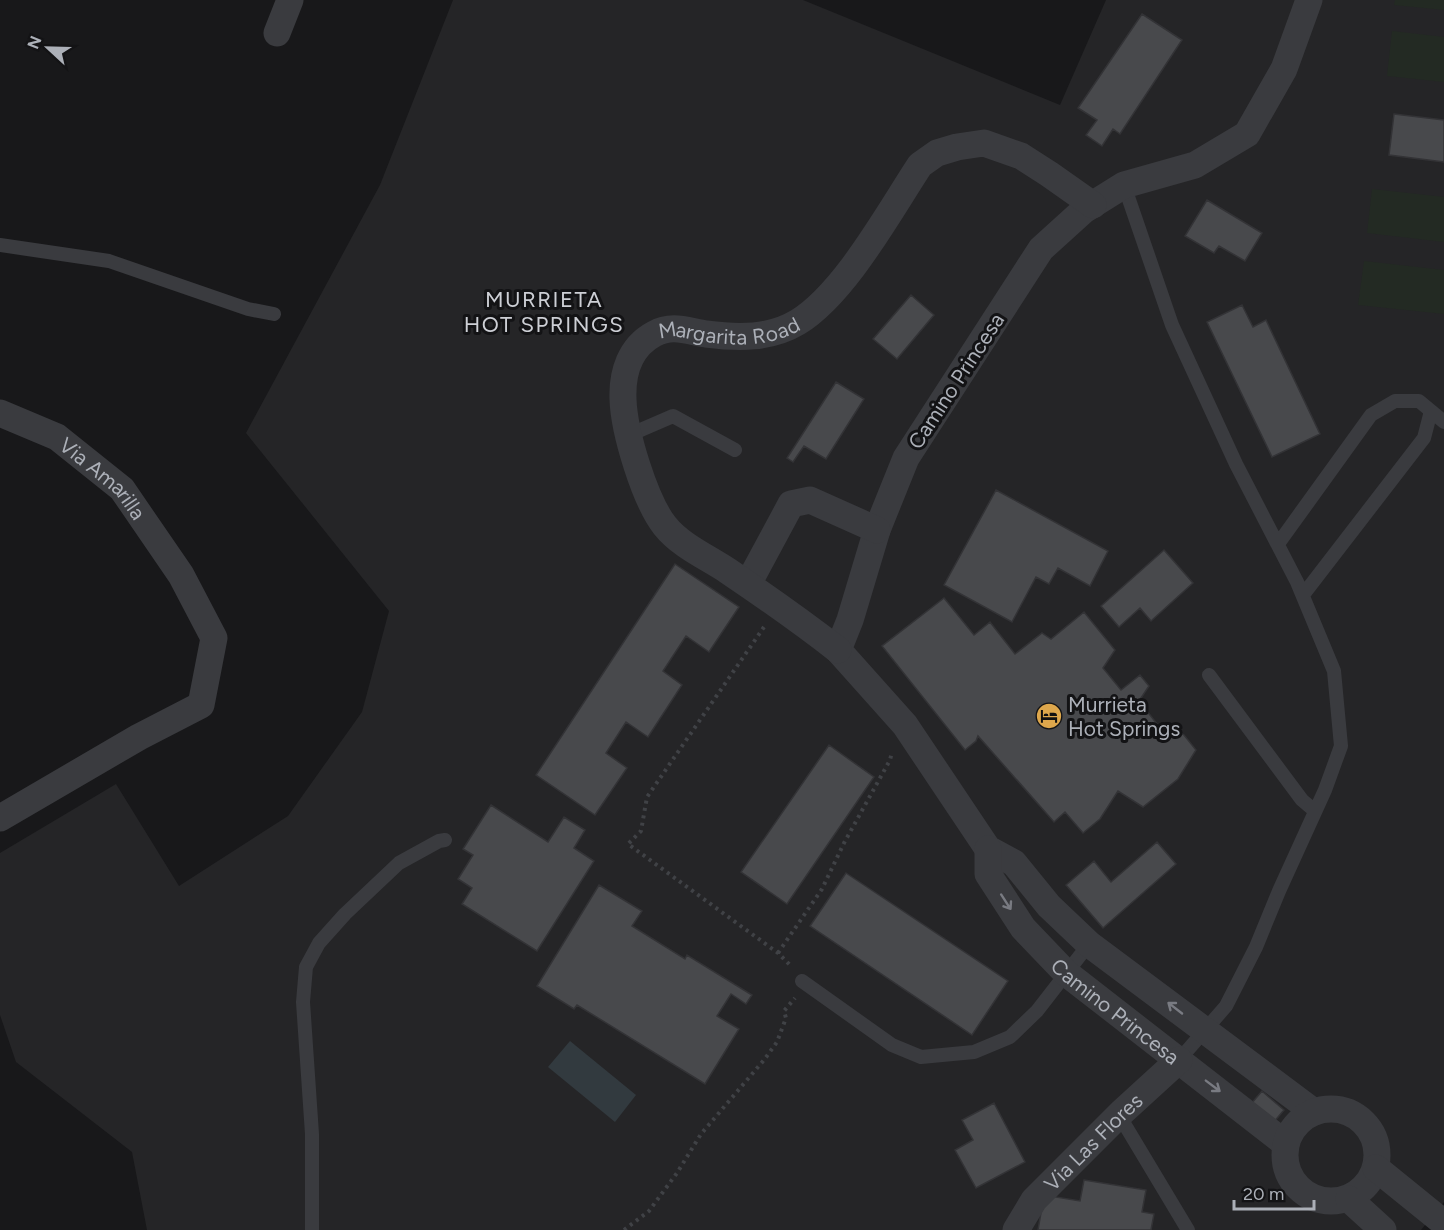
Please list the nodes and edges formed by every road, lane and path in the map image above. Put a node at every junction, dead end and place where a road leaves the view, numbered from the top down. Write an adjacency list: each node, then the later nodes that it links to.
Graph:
1 (290, 0): 3 (street)
2 (1309, 0): 4 (street, Camino Princesa)
3 (277, 33)
4 (1125, 185): 5 (street, Camino Princesa); 14 (lane)
5 (1093, 205): 11 (street, Margarita Road); 13 (street, Camino Princesa)
6 (0, 245): 7 (lane)
7 (274, 314)
8 (1431, 411): 10 (lane); 14 (lane); 16 (lane)
9 (0, 413): 22 (street, Via Amarilla)
10 (1444, 422)
11 (629, 435): 12 (lane); 15 (street, Margarita Road)
12 (735, 450)
13 (877, 530): 15 (street); 18 (street, Camino Princesa)
14 (1278, 544): 16 (lane)
15 (748, 584): 18 (street, Margarita Road)
16 (1303, 595): 21 (lane)
17 (770, 626): 26 (path)
18 (838, 650): 24 (street, Camino Princesa)
19 (1209, 675): 21 (lane)
20 (892, 748): 26 (path)
21 (1316, 811): 29 (lane)
22 (0, 818)
23 (445, 840): 37 (lane)
24 (988, 849): 25 (street, Camino Princesa); 27 (street, Camino Princesa, one-way to 27)
25 (1089, 944): 27 (lane); 29 (street, Camino Princesa, one-way to 25)
26 (778, 953): 28 (path)
27 (1066, 973): 28 (lane); 30 (street, Camino Princesa)
28 (802, 981): 38 (path)
29 (1204, 1031): 30 (lane); 31 (street, Camino Princesa)
30 (1179, 1060): 32 (street, Via Las Flores); 33 (street, Camino Princesa, one-way to 33)
31 (1314, 1112): 33 (street); 34 (street)
32 (1119, 1115): 39 (street, Via Las Flores); 40 (lane)
33 (1286, 1144): 35 (street)
34 (1376, 1168): 35 (street); 36 (street)
35 (1349, 1199): 41 (street)
36 (1444, 1223)
37 (312, 1230)
38 (624, 1230)
39 (1016, 1230)
40 (1188, 1230)
41 (1383, 1230)

